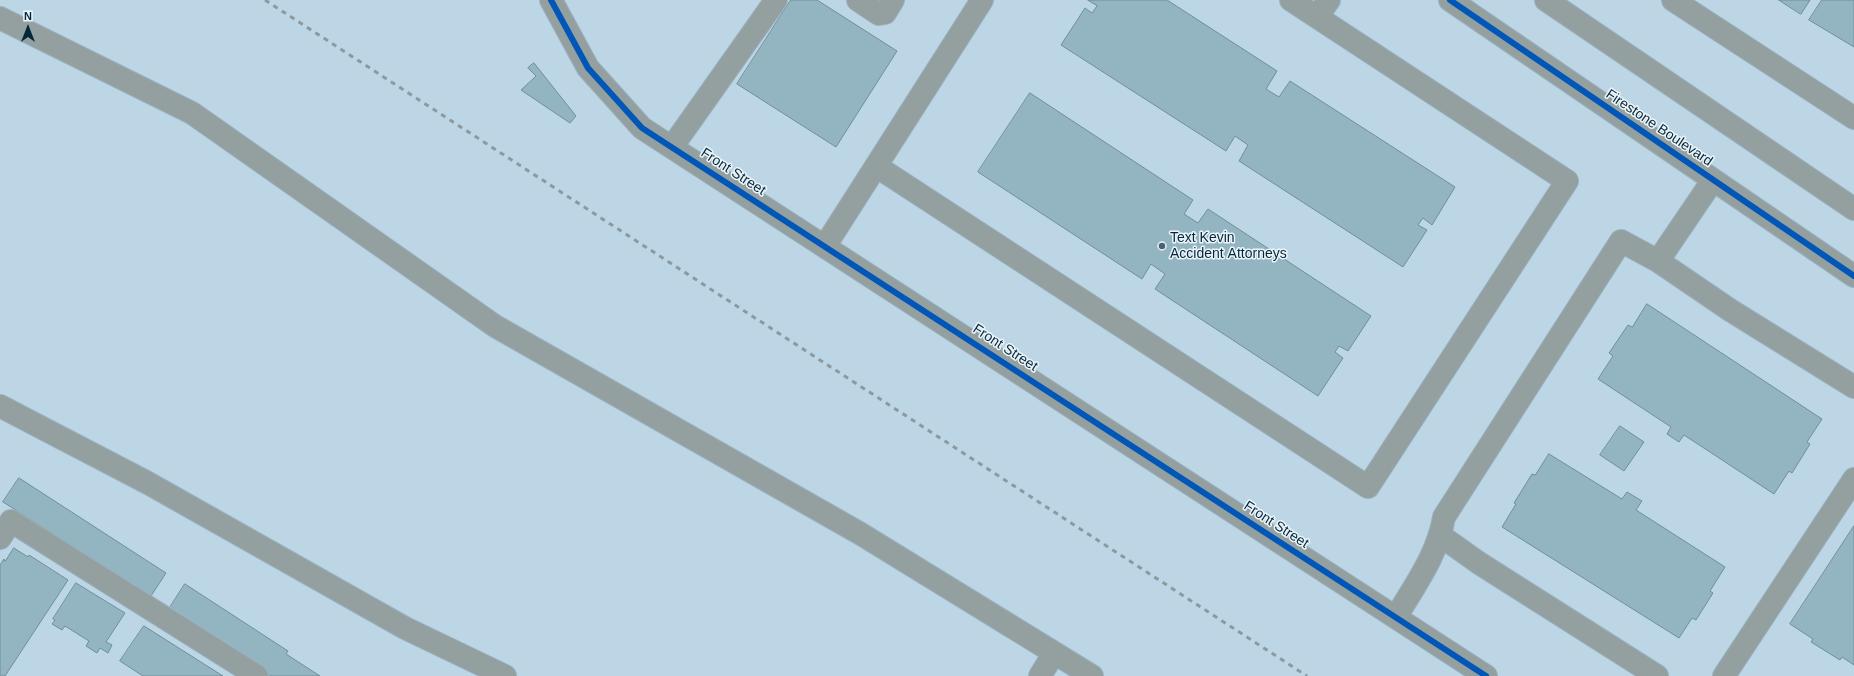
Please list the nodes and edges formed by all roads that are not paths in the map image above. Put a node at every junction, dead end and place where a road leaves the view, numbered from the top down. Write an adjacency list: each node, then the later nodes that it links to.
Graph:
1 (551, 0): 13 (street, Front Street)
2 (776, 0): 13 (street)
3 (858, 0): 4 (street)
4 (893, 0)
5 (982, 0): 14 (street)
6 (1291, 0): 10 (street)
7 (1450, 0): 15 (street, Firestone Boulevard)
8 (1546, 0): 16 (street)
9 (1673, 0): 12 (street)
10 (1323, 9): 14 (street)
11 (0, 18): 26 (street)
12 (1854, 118)
13 (672, 147): 17 (street, Front Street)
14 (876, 166): 17 (street)
15 (1713, 180): 18 (street); 19 (street, Firestone Boulevard)
16 (1854, 209)
17 (825, 246): 25 (street, Front Street)
18 (1658, 261): 20 (street); 23 (street)
19 (1854, 276)
20 (1854, 387)
21 (0, 406): 28 (street)
22 (1854, 479): 33 (street)
23 (1441, 536): 25 (street); 32 (street)
24 (0, 538): 27 (street)
25 (1396, 617): 31 (street, Front Street)
26 (1054, 653): 29 (street); 30 (street)
27 (257, 676)
28 (506, 676)
29 (1040, 676)
30 (1092, 676)
31 (1486, 676)
32 (1657, 676)
33 (1724, 676)

